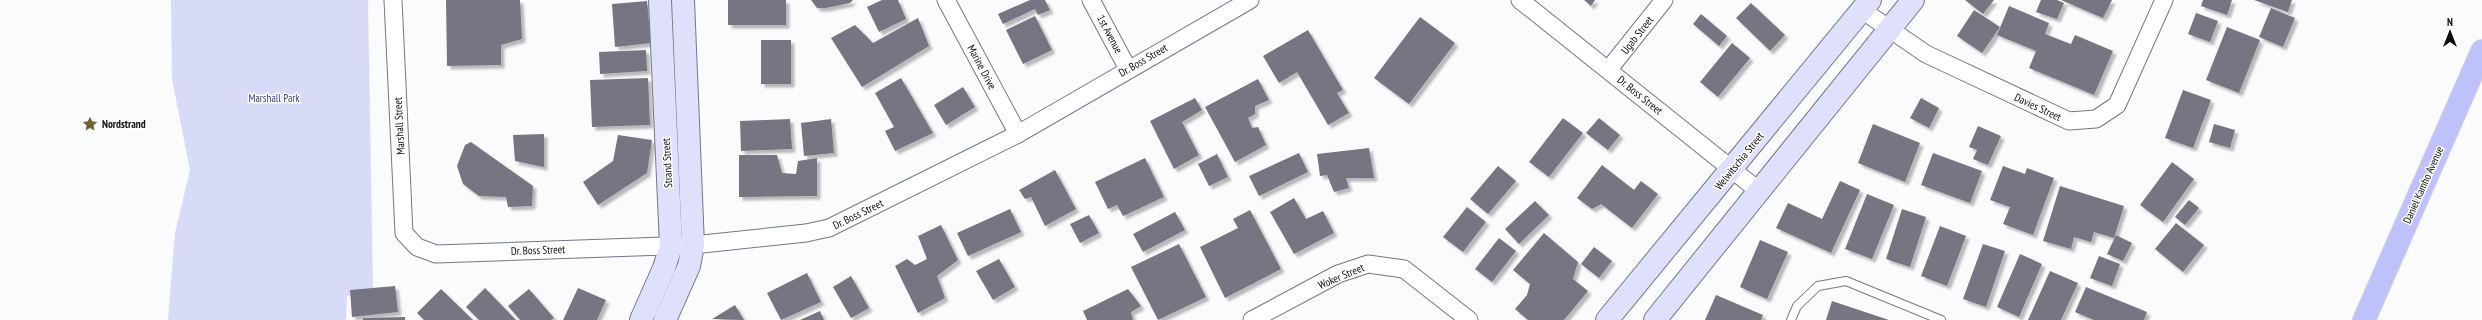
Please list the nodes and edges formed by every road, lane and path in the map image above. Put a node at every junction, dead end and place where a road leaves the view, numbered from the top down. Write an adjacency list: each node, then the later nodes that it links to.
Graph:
1 (393, 0): 21 (street, Marshall Street)
2 (660, 0): 20 (street, Strand Street)
3 (683, 0): 19 (street, Strand Street)
4 (946, 0): 16 (street, Marine Drive)
5 (1091, 0): 14 (street, 1st Avenue)
6 (1520, 0): 15 (street, Dr. Boss Street)
7 (1664, 0): 15 (street, Ugab Street)
8 (1913, 0): 12 (street)
9 (2164, 0): 12 (street, Davies Street)
10 (1247, 1): 14 (street, Dr. Boss Street)
11 (1866, 5): 12 (street, Davies Street); 17 (street, Welwitschia Street)
12 (1891, 29): 18 (street)
13 (2482, 51): 30 (main road, Daniel Kamho Avenue)
14 (1128, 69): 16 (street, Dr. Boss Street)
15 (1609, 69): 17 (street, Dr. Boss Street)
16 (1018, 134): 19 (street, Dr. Boss Street)
17 (1732, 170): 18 (street, Dr. Boss Street); 26 (street, Welwitschia Street)
18 (1759, 191): 27 (street)
19 (693, 245): 20 (street, Dr. Boss Street); 23 (street, Strand Street)
20 (671, 246): 21 (street, Dr. Boss Street); 22 (street, Strand Street)
21 (416, 247)
22 (641, 320)
23 (665, 320)
24 (1252, 320): 25 (street, Woker Street)
25 (1469, 320)
26 (1607, 320)
27 (1656, 320)
28 (1791, 320): 29 (lane)
29 (1941, 320)
30 (2364, 320)

